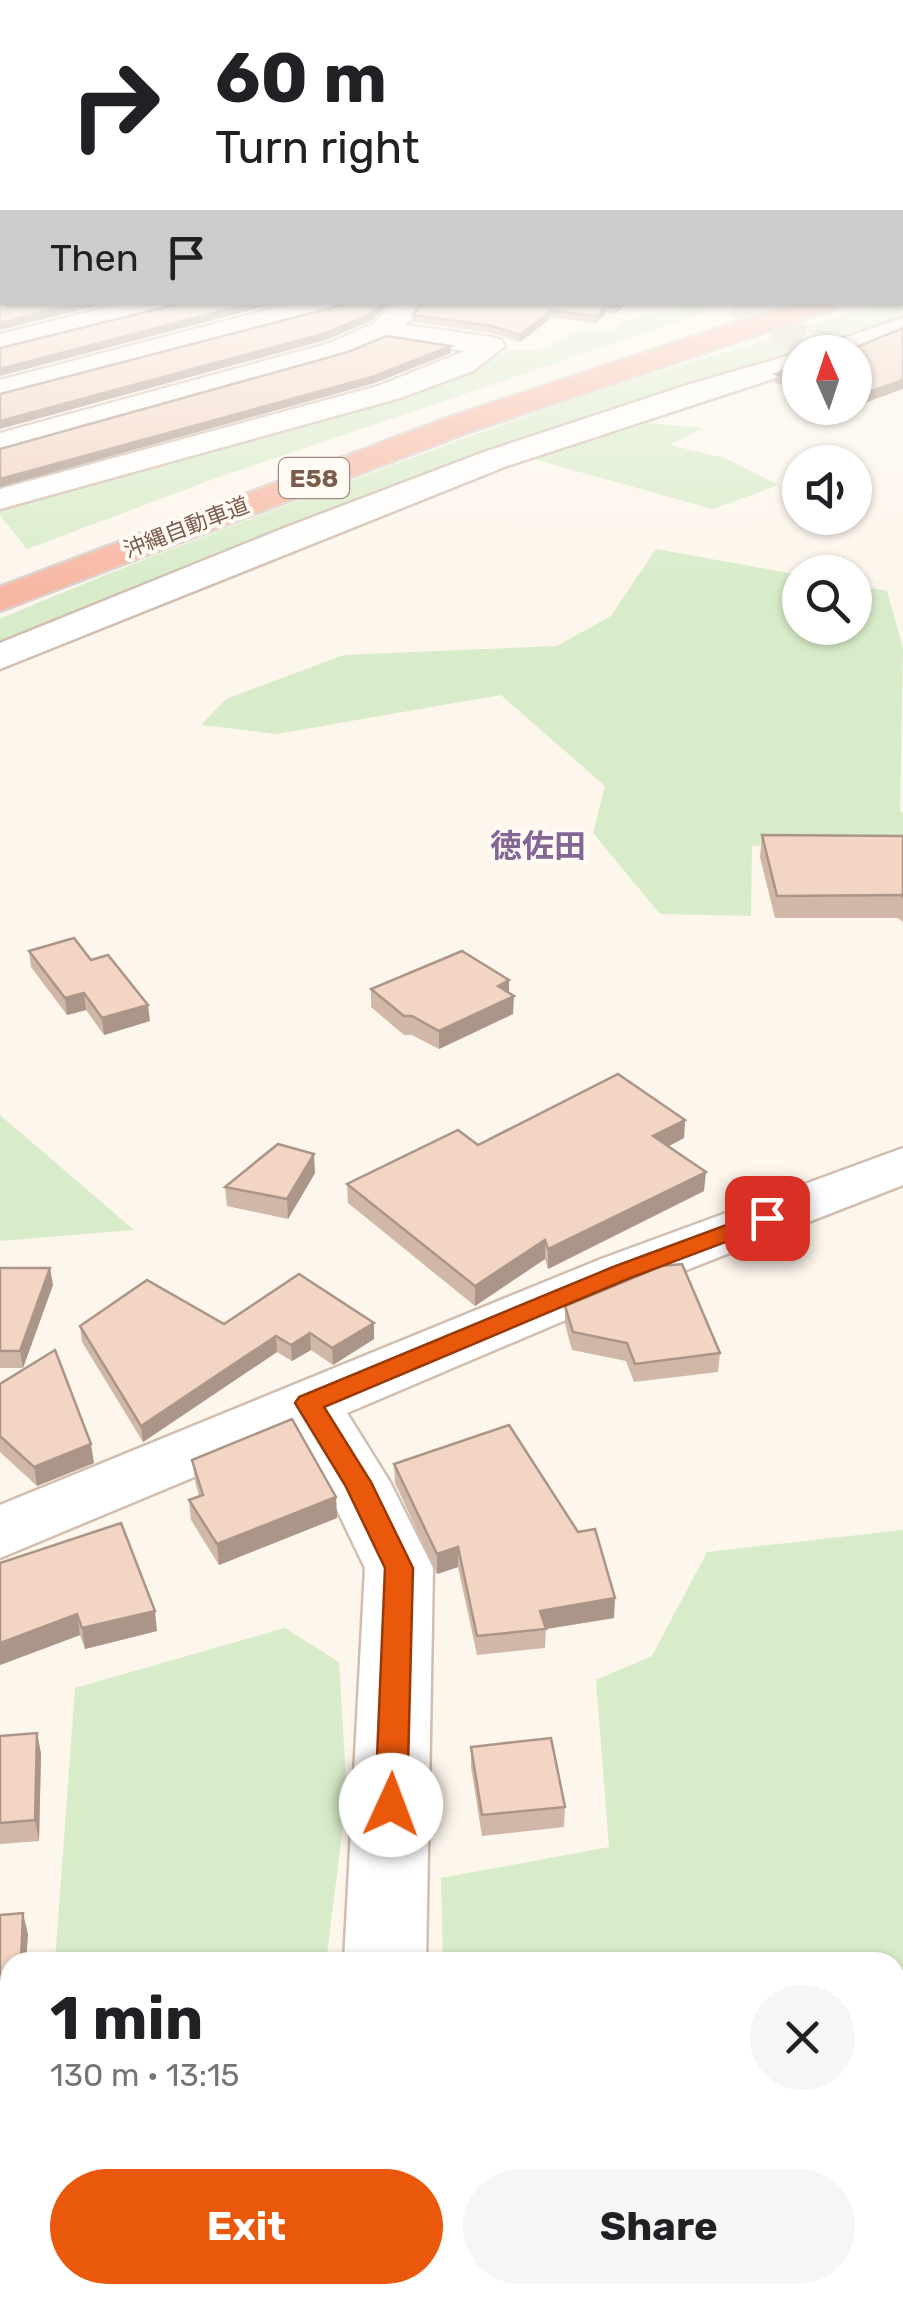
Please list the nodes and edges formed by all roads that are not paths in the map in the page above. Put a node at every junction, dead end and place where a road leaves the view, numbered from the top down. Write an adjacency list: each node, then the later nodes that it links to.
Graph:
1 (64, 375): 7 (street)
2 (249, 375): 8 (street)
3 (435, 375): 10 (street)
4 (556, 375): 11 (highway, 沖縄自動車道 / E58)
5 (609, 375): 12 (highway, 沖縄自動車道 / E58)
6 (751, 375): 13 (street)
7 (0, 392): 8 (street)
8 (61, 427): 9 (street)
9 (0, 443)
10 (0, 499)
11 (0, 574)
12 (0, 600)
13 (0, 657)
14 (903, 1165): 15 (street)
15 (308, 1403): 16 (street); 17 (street)
16 (0, 1533)
17 (385, 1952)

